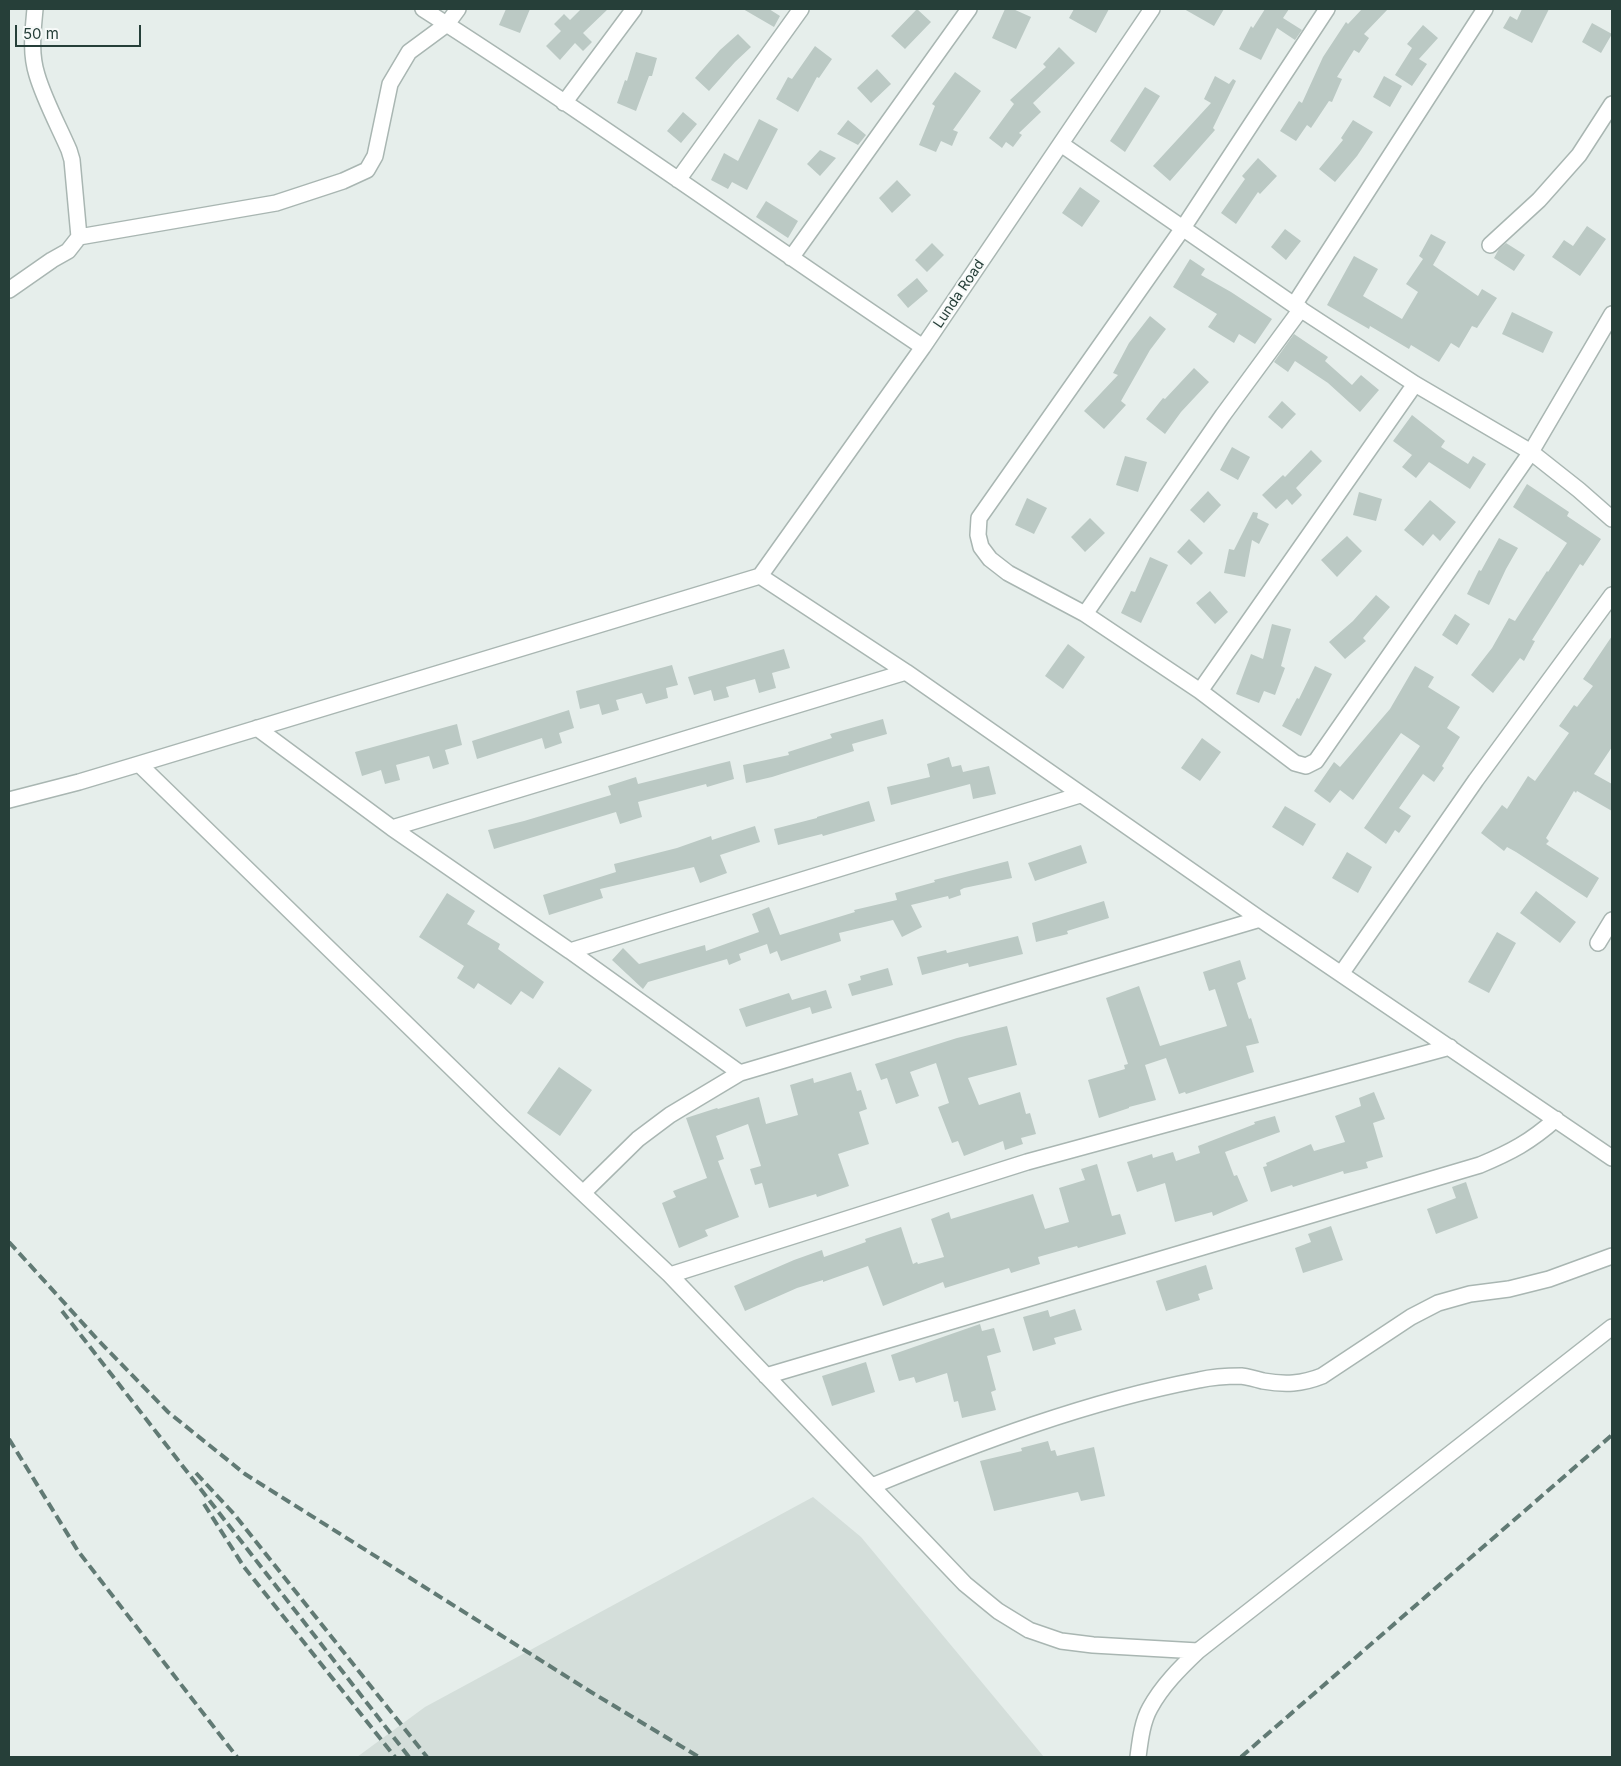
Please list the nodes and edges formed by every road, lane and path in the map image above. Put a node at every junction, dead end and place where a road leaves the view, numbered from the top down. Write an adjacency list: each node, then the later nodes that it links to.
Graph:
1 (35, 9): 16 (street)
2 (423, 9): 10 (street)
3 (458, 9): 10 (street)
4 (634, 9): 11 (street)
5 (801, 9): 14 (street)
6 (969, 9): 18 (street)
7 (1152, 9): 13 (street, Lunda Road)
8 (1327, 9): 15 (street)
9 (1485, 9): 20 (street)
10 (447, 24): 11 (street); 16 (street)
11 (564, 103): 14 (street)
12 (1612, 104): 17 (street)
13 (1061, 144): 15 (street); 22 (street, Lunda Road)
14 (678, 180): 18 (street)
15 (1183, 228): 20 (street); 28 (street)
16 (79, 237): 19 (street)
17 (1490, 245)
18 (791, 258): 22 (street)
19 (9, 290)
20 (1297, 307): 23 (street); 28 (street)
21 (1612, 314): 24 (street)
22 (923, 347): 26 (street, Lunda Road)
23 (1415, 384): 24 (street); 30 (street)
24 (1530, 452): 25 (street); 30 (street)
25 (1612, 519)
26 (760, 576): 29 (street); 31 (street)
27 (1612, 595): 40 (street)
28 (1085, 614): 30 (street)
29 (906, 672): 33 (street); 35 (street)
30 (1200, 690)
31 (257, 728): 32 (street); 35 (street)
32 (139, 764): 34 (street); 45 (street)
33 (1080, 795): 36 (street); 39 (street)
34 (9, 800)
35 (392, 828): 39 (street)
36 (1260, 919): 40 (street); 42 (street)
37 (1612, 920): 38 (street)
38 (1598, 943)
39 (570, 951): 42 (street)
40 (1341, 974): 41 (street)
41 (1450, 1047): 43 (street); 47 (street)
42 (740, 1073): 45 (street)
43 (1556, 1119): 44 (street); 49 (street)
44 (1612, 1158)
45 (583, 1193): 47 (street)
46 (1612, 1256): 50 (street)
47 (670, 1275): 49 (street)
48 (1612, 1327): 51 (street)
49 (766, 1376): 50 (street)
50 (872, 1486): 51 (street)
51 (1198, 1651): 52 (street)
52 (1138, 1757)

